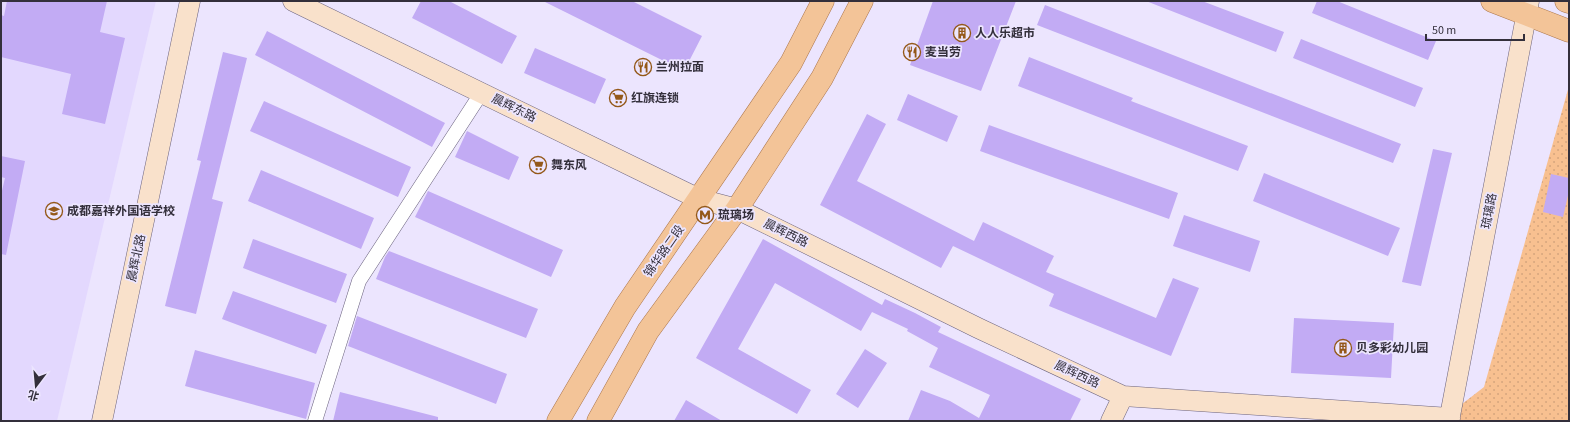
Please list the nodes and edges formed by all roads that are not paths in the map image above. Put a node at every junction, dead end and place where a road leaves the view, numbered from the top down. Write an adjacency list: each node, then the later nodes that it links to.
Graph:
1 (190, 1): 15 (street, 晨辉北路)
2 (293, 1): 10 (street, 晨辉东路)
3 (823, 1): 11 (main road, 锦华路二段)
4 (862, 1): 12 (main road)
5 (1492, 1): 8 (main road)
6 (1566, 1): 7 (main road)
7 (1569, 2)
8 (1528, 8): 9 (main road); 14 (street, 琉璃路)
9 (1569, 31)
10 (482, 92): 11 (street, 晨辉东路); 16 (street)
11 (699, 199): 12 (street, 晨辉东路); 17 (main road, 锦华路二段)
12 (737, 210): 13 (street, 晨辉西路); 18 (main road)
13 (1123, 396): 14 (street, 晨辉西路); 19 (street)
14 (1449, 420)
15 (102, 421)
16 (315, 421)
17 (558, 421)
18 (598, 421)
19 (1111, 421)

